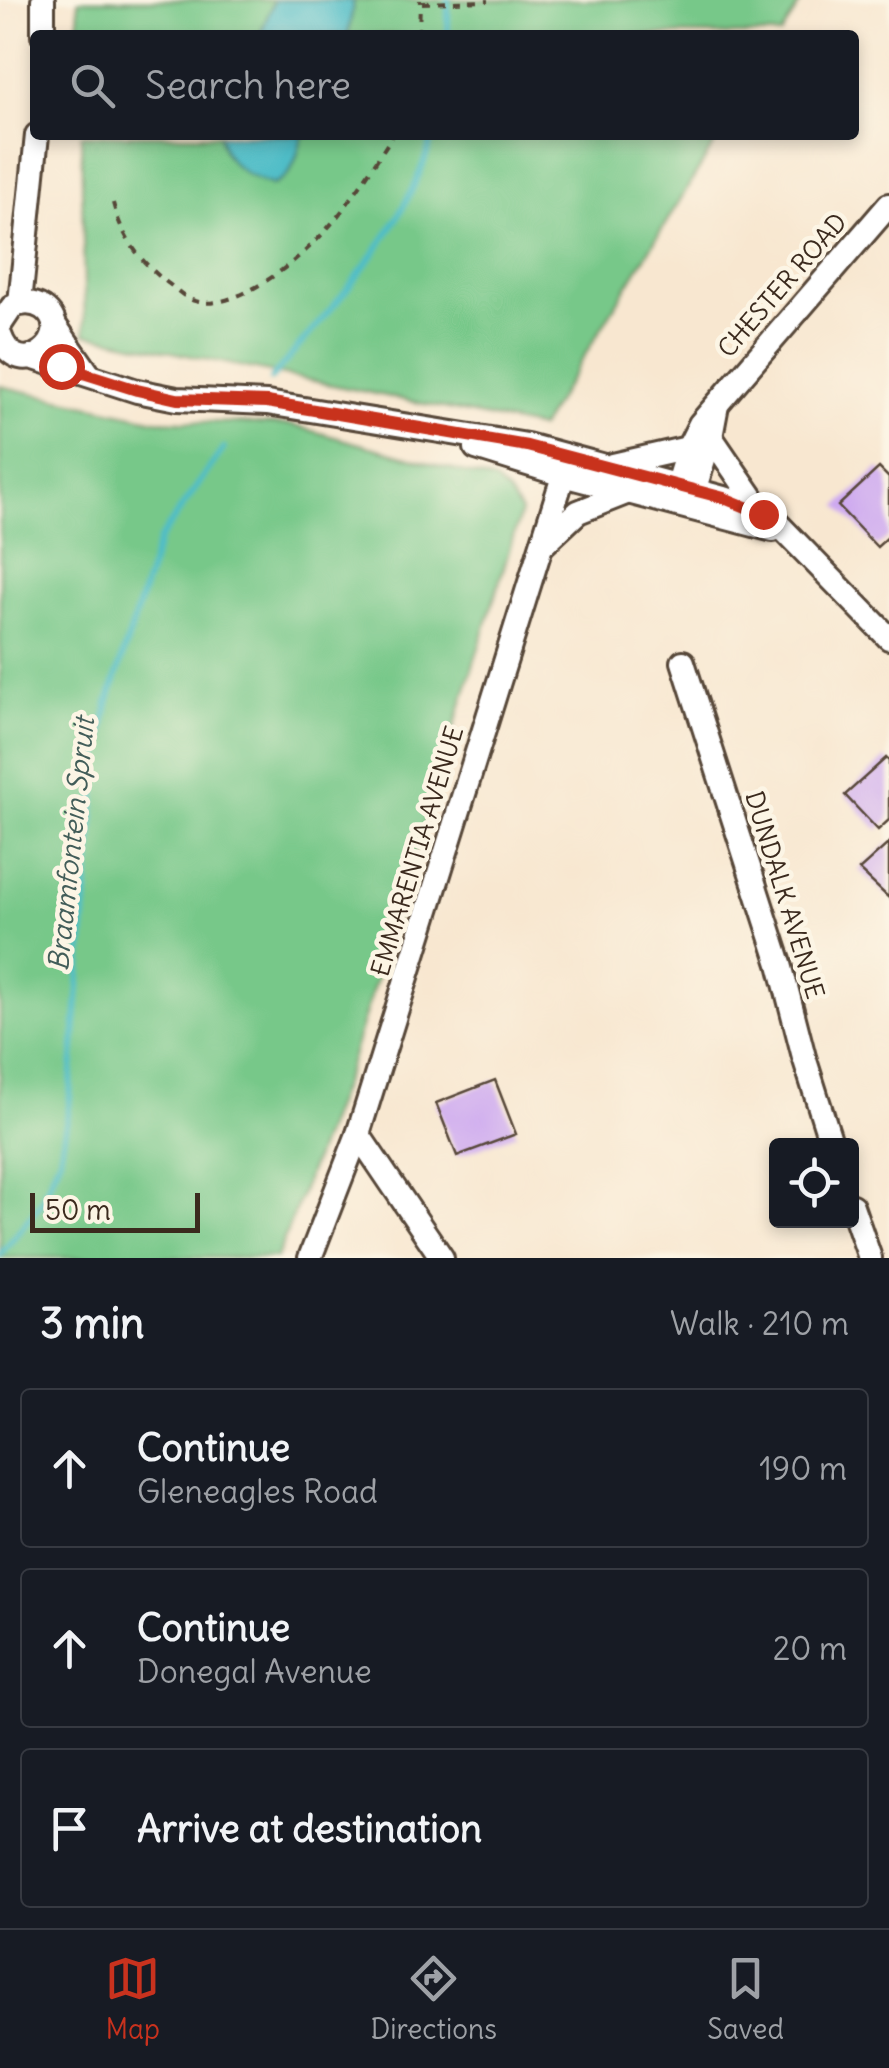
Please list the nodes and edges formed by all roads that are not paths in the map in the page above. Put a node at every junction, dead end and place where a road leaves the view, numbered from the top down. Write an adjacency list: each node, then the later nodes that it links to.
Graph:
1 (41, 3): 2 (street)
2 (43, 30)
3 (36, 140): 5 (street)
4 (889, 205): 10 (street, CHESTER ROAD)
5 (20, 303): 6 (street); 7 (street)
6 (54, 324): 8 (street); 9 (street)
7 (1, 337): 8 (street)
8 (31, 358): 9 (street)
9 (88, 373): 13 (street)
10 (718, 402): 11 (street, CHESTER ROAD); 12 (street, CHESTER ROAD)
11 (711, 437): 16 (street, CHESTER ROAD); 17 (street)
12 (688, 448): 14 (street); 16 (street, CHESTER ROAD)
13 (566, 466): 14 (street); 15 (street); 19 (street, EMMARENTIA AVENUE)
14 (604, 466): 16 (street)
15 (627, 492): 16 (street); 19 (street)
16 (683, 497): 17 (street); 18 (street)
17 (763, 514): 18 (street)
18 (788, 535): 20 (street)
19 (539, 550): 22 (street, EMMARENTIA AVENUE)
20 (889, 638)
21 (683, 662): 23 (street, DUNDALK AVENUE)
22 (358, 1134): 25 (street, EMMARENTIA AVENUE); 26 (street)
23 (830, 1138)
24 (859, 1226): 27 (street)
25 (310, 1258)
26 (442, 1258)
27 (870, 1258)

